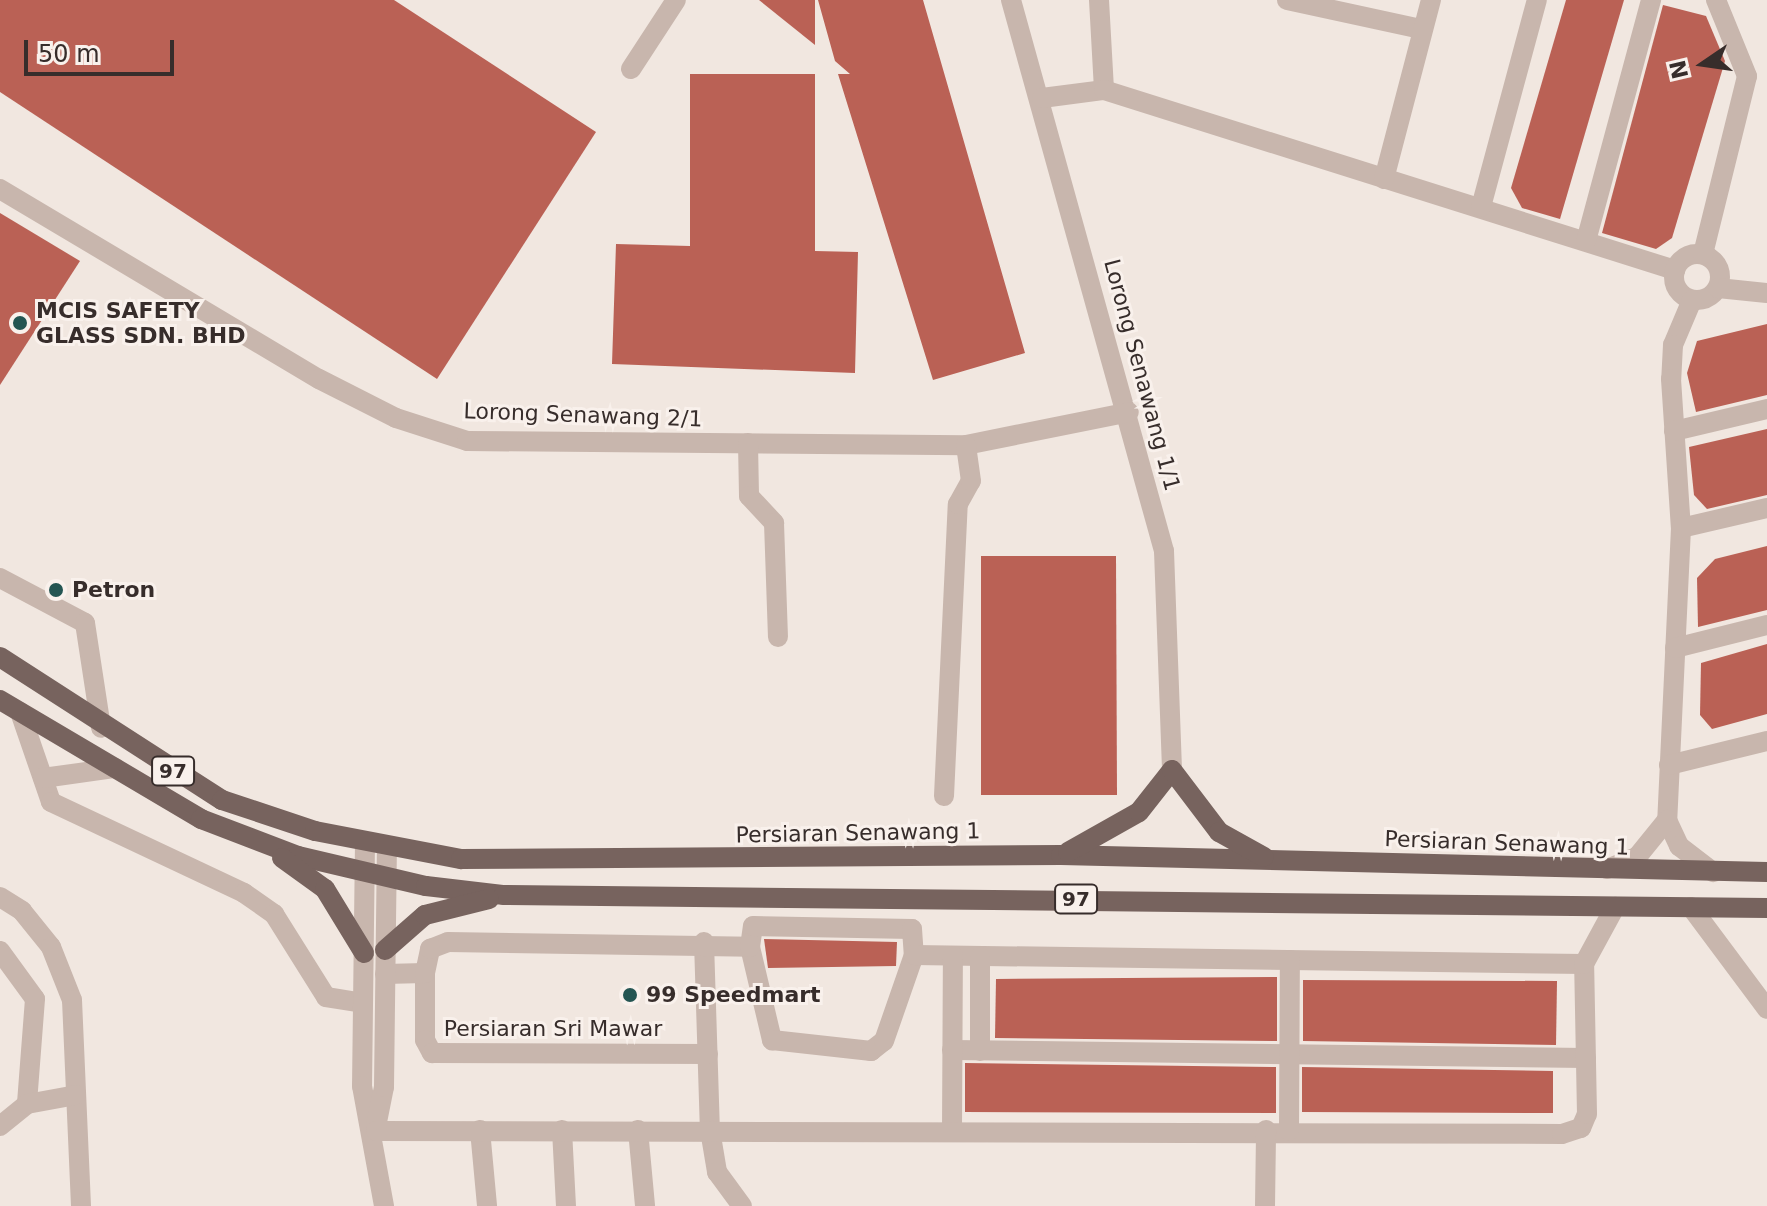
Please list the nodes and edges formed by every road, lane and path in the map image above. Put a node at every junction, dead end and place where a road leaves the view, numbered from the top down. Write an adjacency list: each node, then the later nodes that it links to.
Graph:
1 (676, 0): 10 (street)
2 (1011, 0): 12 (street, Lorong Senawang 1/1)
3 (1099, 0): 11 (street)
4 (1287, 0): 9 (street)
5 (1431, 0): 9 (street)
6 (1537, 0): 15 (street)
7 (1651, 0): 16 (street)
8 (1716, 0): 17 (street)
9 (1421, 29): 13 (street)
10 (631, 69)
11 (1104, 90): 12 (street); 13 (street)
12 (1042, 98): 23 (street, Lorong Senawang 1/1)
13 (1384, 179): 15 (street)
14 (0, 189): 25 (street, Lorong Senawang 2/1)
15 (1481, 207): 16 (street)
16 (1586, 241): 18 (street)
17 (1703, 254): 18 (street); 19 (street)
18 (1675, 270): 21 (street)
19 (1718, 288): 20 (street); 21 (street)
20 (1767, 293)
21 (1692, 300): 24 (street)
22 (1767, 409): 24 (street)
23 (1129, 412): 26 (street, Lorong Senawang 2/1); 40 (street, Lorong Senawang 1/1)
24 (1674, 431): 28 (street)
25 (748, 443): 26 (street, Lorong Senawang 2/1); 31 (street)
26 (966, 445): 42 (street)
27 (1767, 508): 28 (street)
28 (1681, 528): 32 (street)
29 (0, 578): 36 (street)
30 (1767, 625): 32 (street)
31 (778, 637)
32 (1675, 648): 38 (street)
33 (0, 657): 36 (main road, Persiaran Senawang 1 / 97)
34 (0, 700): 35 (main road, 97)
35 (20, 712): 39 (main road, 97); 41 (street)
36 (101, 728): 45 (main road, Persiaran Senawang 1 / 97)
37 (1767, 741): 38 (street)
38 (1669, 765): 43 (street)
39 (115, 768): 41 (street); 44 (main road, 97)
40 (1172, 770): 47 (main road); 48 (main road)
41 (43, 778): 75 (street)
42 (944, 796)
43 (1667, 820): 49 (street); 50 (street)
44 (254, 838): 52 (main road, 97); 67 (main road)
45 (365, 842): 46 (main road, Persiaran Senawang 1 / 97); 52 (street)
46 (387, 846): 47 (main road, Persiaran Senawang 1 / 97); 53 (street)
47 (1061, 855): 48 (main road, Persiaran Senawang 1 / 97)
48 (1268, 859): 49 (main road, Persiaran Senawang 1 / 97)
49 (1602, 870): 50 (main road, Persiaran Senawang 1 / 97)
50 (1713, 872): 51 (main road, Persiaran Senawang 1 / 97)
51 (1767, 872)
52 (365, 876): 53 (main road, 97); 67 (street)
53 (386, 880): 54 (main road, 97); 65 (street)
54 (504, 895): 56 (main road, 97); 65 (main road)
55 (889, 895): 56 (main road, 97); 58 (main road, 97); 62 (street)
56 (768, 896): 61 (street)
57 (0, 897): 82 (street)
58 (1615, 907): 59 (main road, 97); 72 (street)
59 (1691, 907): 60 (main road, 97); 76 (street)
60 (1767, 908)
61 (773, 926): 62 (street); 64 (street)
62 (886, 928): 68 (street)
63 (704, 942): 64 (street); 73 (street); 79 (street)
64 (750, 947): 68 (street)
65 (385, 950): 74 (street)
66 (0, 951): 83 (street)
67 (364, 953): 75 (street)
68 (914, 955): 69 (street)
69 (953, 956): 70 (street); 77 (street)
70 (980, 957): 71 (street); 78 (street)
71 (1290, 960): 72 (street); 80 (street)
72 (1584, 964): 81 (street)
73 (425, 973): 74 (street); 79 (street, Persiaran Sri Mawar)
74 (385, 974): 91 (street)
75 (363, 1003): 91 (street)
76 (1767, 1009)
77 (952, 1050): 78 (street); 89 (street)
78 (980, 1051): 80 (street)
79 (708, 1054): 88 (street)
80 (1290, 1054): 81 (street); 92 (street)
81 (1586, 1058): 92 (street)
82 (76, 1095): 83 (street); 93 (street)
83 (27, 1104): 84 (street)
84 (0, 1126)
85 (480, 1130): 86 (street); 91 (street); 95 (street)
86 (562, 1130): 87 (street); 96 (street)
87 (638, 1130): 88 (street); 97 (street)
88 (710, 1130): 89 (street); 98 (street)
89 (952, 1130): 90 (street)
90 (1266, 1130): 92 (street); 99 (street)
91 (376, 1131): 94 (street)
92 (1289, 1131)
93 (77, 1203)
94 (384, 1206)
95 (487, 1206)
96 (566, 1206)
97 (645, 1206)
98 (742, 1206)
99 (1265, 1206)

